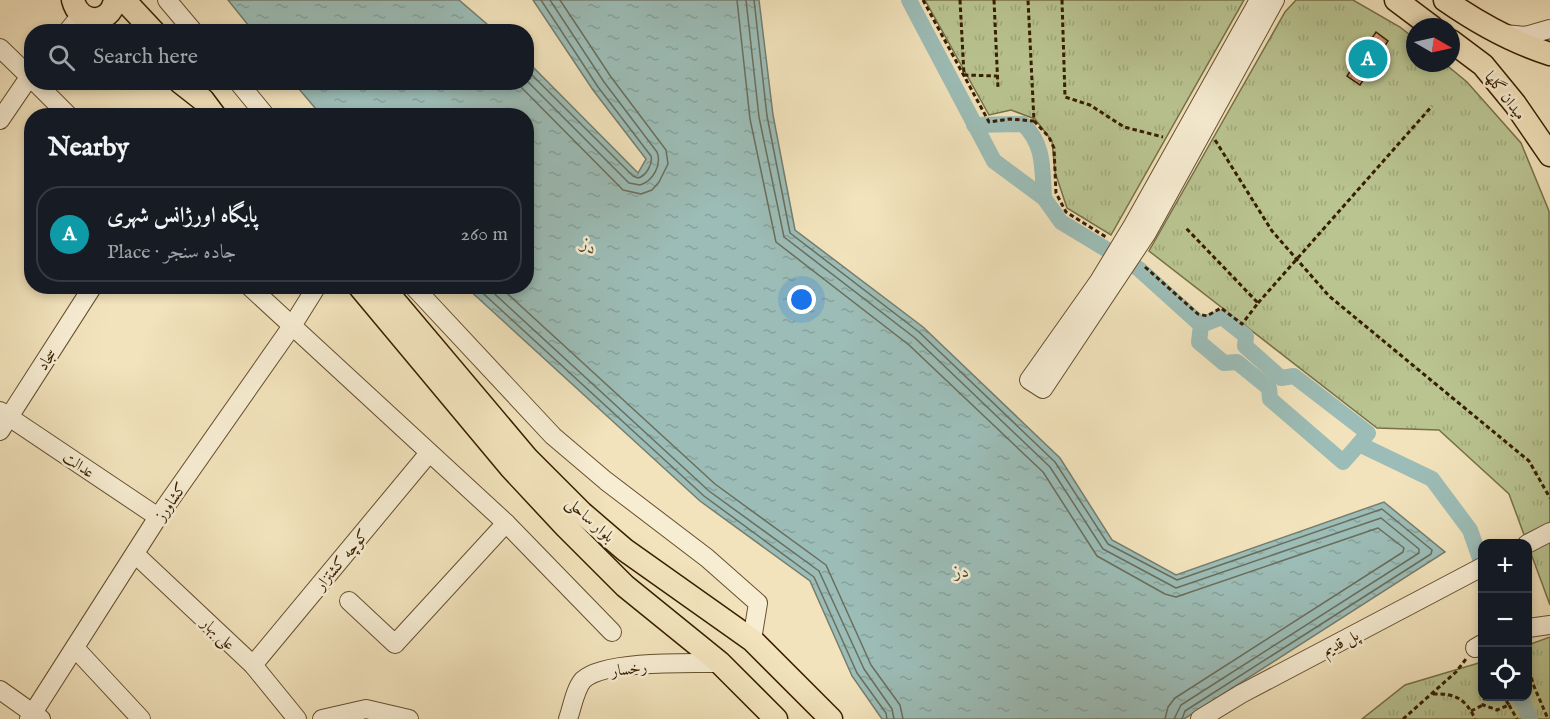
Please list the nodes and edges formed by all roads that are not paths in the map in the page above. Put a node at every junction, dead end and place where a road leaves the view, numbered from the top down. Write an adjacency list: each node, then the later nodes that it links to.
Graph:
1 (115, 0): 9 (main road)
2 (124, 0): 10 (main road)
3 (167, 0): 11 (street)
4 (1259, 0): 5 (street)
5 (1275, 0)
6 (1396, 0): 8 (main road)
7 (1445, 0): 13 (main road)
8 (1420, 18)
9 (87, 20)
10 (146, 24)
11 (187, 24)
12 (1550, 29): 13 (street)
13 (1501, 34): 16 (main road)
14 (0, 48): 17 (street)
15 (1460, 48): 28 (main road, میدان گلها)
16 (1550, 54)
17 (24, 70)
18 (24, 88): 27 (street)
19 (44, 90): 23 (street)
20 (190, 90): 24 (main road)
21 (209, 90): 25 (main road)
22 (245, 90): 26 (street)
23 (61, 108)
24 (209, 108)
25 (225, 108)
26 (259, 108)
27 (0, 120)
28 (1550, 155)
29 (88, 294): 36 (street, سجاد)
30 (258, 294): 35 (street)
31 (312, 294): 35 (street, کشاورز)
32 (366, 294): 45 (main road, بلوار ساحلی)
33 (389, 294): 43 (main road, بلوار ساحلی)
34 (420, 294): 50 (street)
35 (292, 326): 37 (street); 38 (street, کشاورز)
36 (3, 420): 38 (street, عدالت)
37 (429, 453): 39 (street); 53 (street, کوچه کشتزار)
38 (158, 517): 42 (street, کشاورز)
39 (506, 523): 46 (street); 49 (street)
40 (1550, 532): 41 (street)
41 (1532, 541)
42 (135, 554): 51 (street, کشاورز); 53 (street, علی بهار)
43 (643, 562): 45 (main road); 50 (main road, بلوار ساحلی)
44 (1478, 569): 64 (street, پل قدیم)
45 (626, 586): 52 (main road, بلوار ساحلی)
46 (349, 600)
47 (1550, 625): 48 (street)
48 (1532, 627)
49 (612, 632)
50 (752, 640): 63 (main road, بلوار ساحلی)
51 (75, 648): 55 (street, کشاورز); 56 (street)
52 (720, 663): 60 (street, رخسار); 61 (main road); 62 (main road, بلوار ساحلی)
53 (253, 665): 57 (street, علی بهار)
54 (0, 690): 55 (street)
55 (35, 717)
56 (141, 719)
57 (297, 719)
58 (322, 719): 59 (street)
59 (409, 719)
60 (568, 719)
61 (756, 719)
62 (776, 719)
63 (831, 719)
64 (1200, 719)

